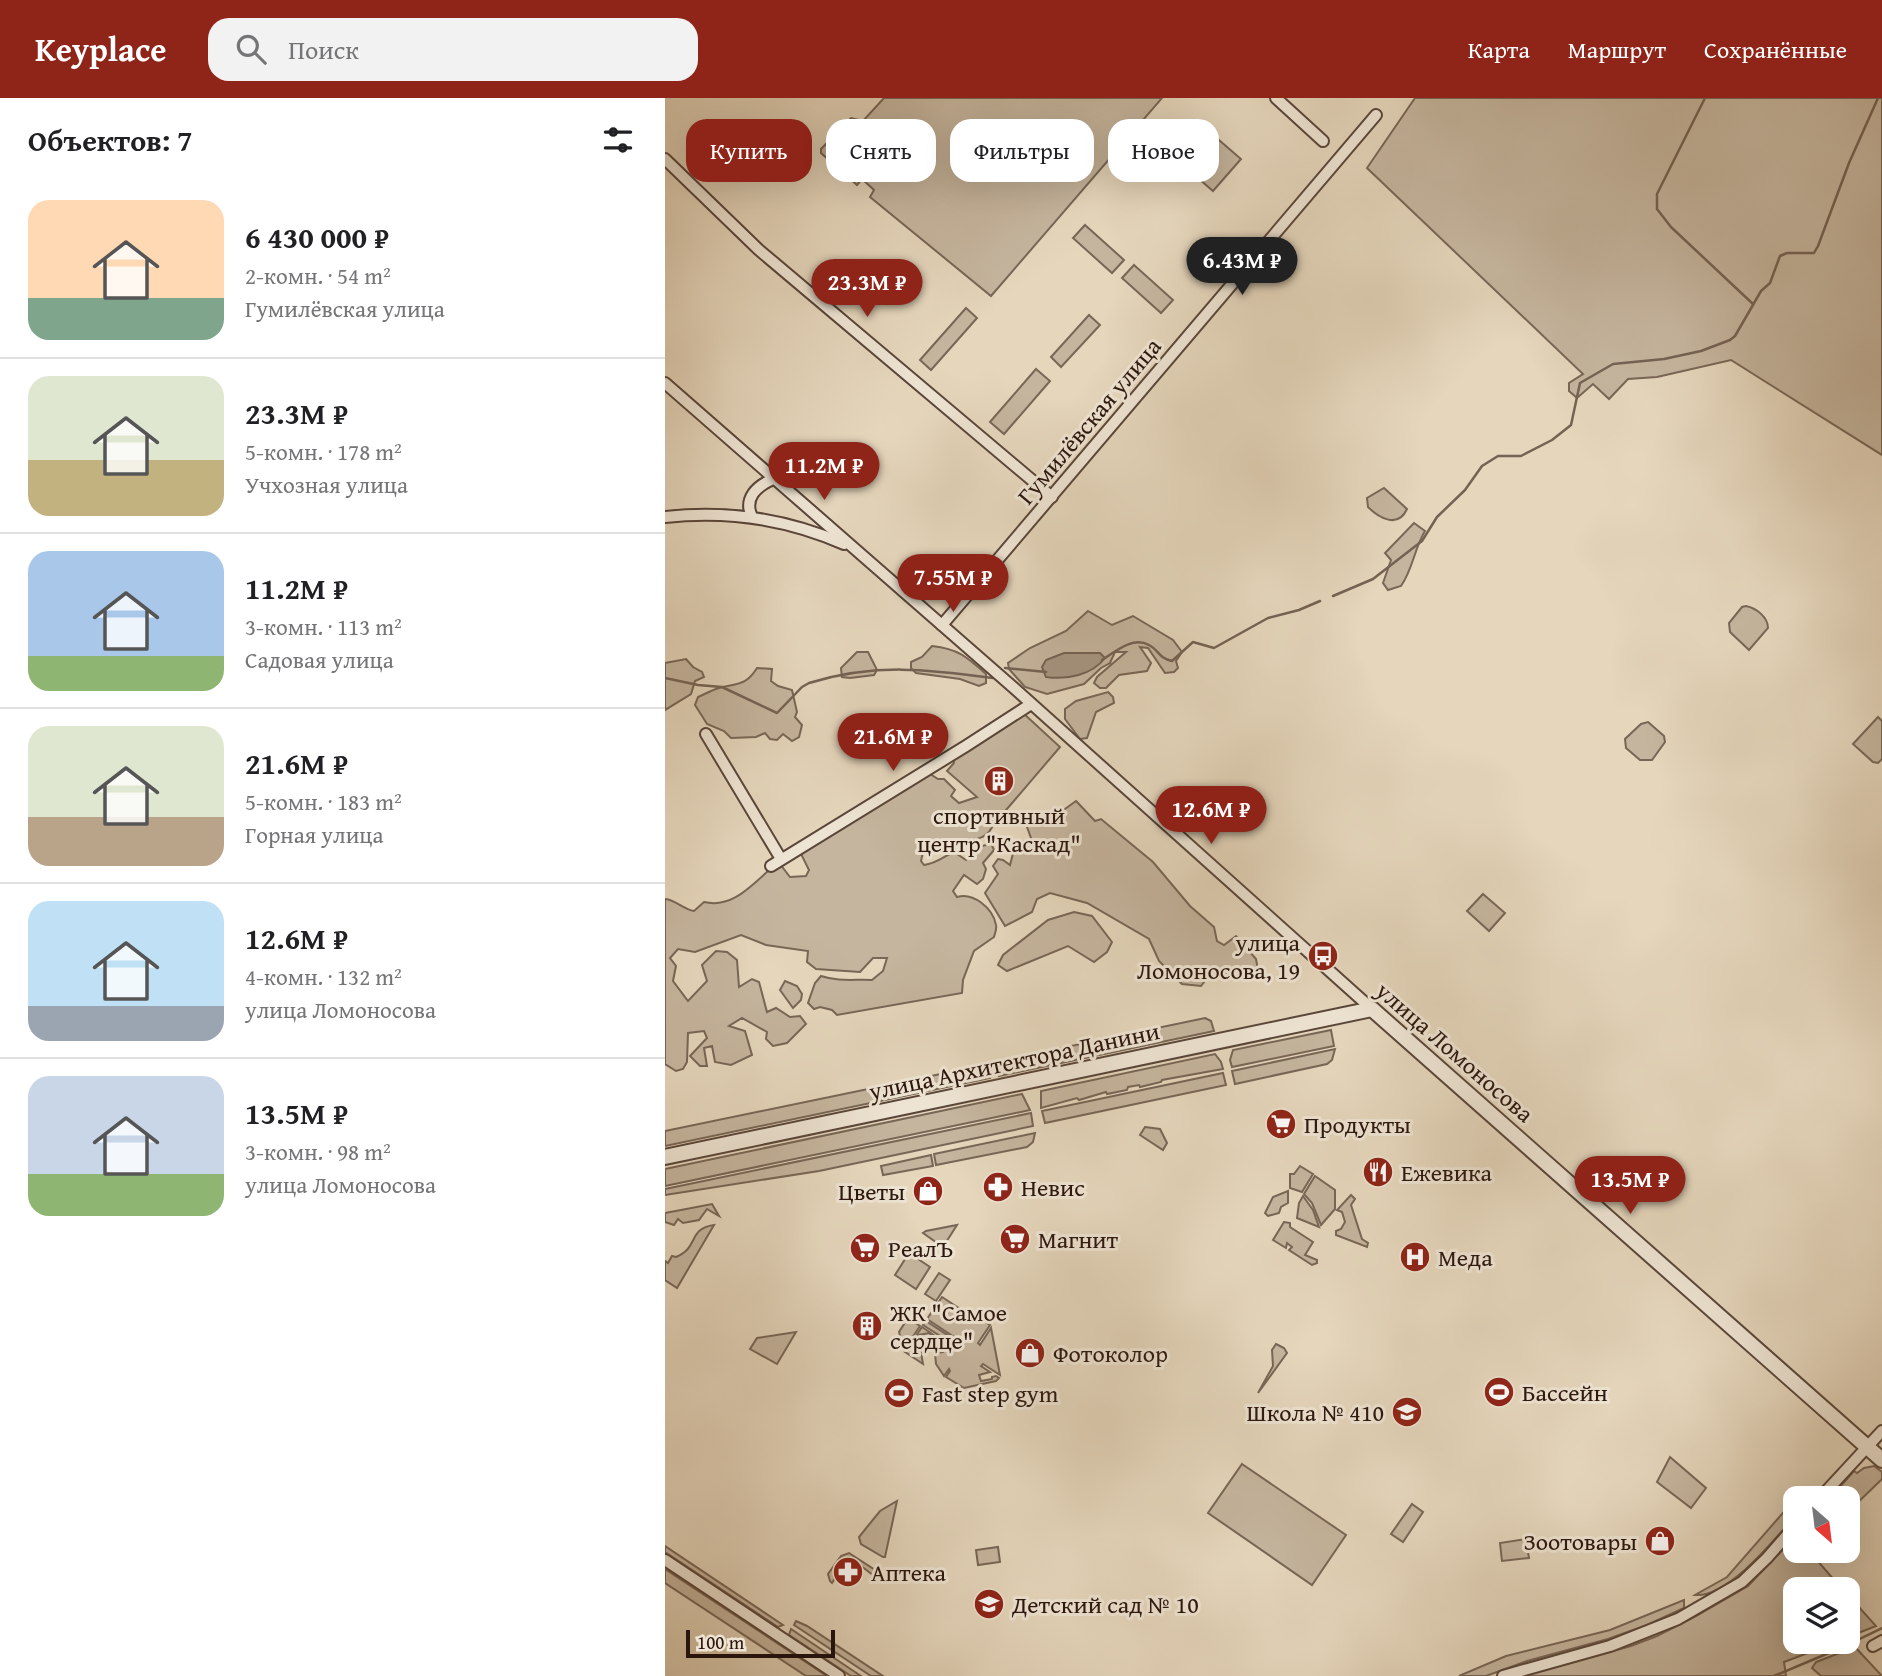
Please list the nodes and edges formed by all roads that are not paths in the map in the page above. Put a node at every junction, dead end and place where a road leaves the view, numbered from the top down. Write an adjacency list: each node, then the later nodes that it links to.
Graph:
1 (1276, 98): 3 (street)
2 (1376, 115): 7 (street, Гумилёвская улица)
3 (1324, 141)
4 (665, 159): 7 (street)
5 (665, 383): 6 (street, улица Ломоносова)
6 (773, 479): 9 (street); 10 (street, улица Ломоносова)
7 (1052, 497): 11 (street, Гумилёвская улица)
8 (665, 517): 9 (street)
9 (752, 517): 10 (street)
10 (853, 548): 11 (street, улица Ломоносова)
11 (942, 625): 12 (street, улица Ломоносова)
12 (1031, 704): 14 (street); 16 (street, улица Ломоносова)
13 (706, 734): 14 (street)
14 (781, 859): 15 (street)
15 (771, 866)
16 (1372, 1009): 17 (street, улица Архитектора Данини); 19 (street, улица Ломоносова)
17 (665, 1157)
18 (1882, 1431): 19 (street)
19 (1867, 1447): 20 (street, улица Ломоносова); 21 (street)
20 (1882, 1460)
21 (1831, 1486)
22 (1783, 1540): 25 (street)
23 (665, 1560): 24 (street)
24 (839, 1676)
25 (1503, 1676)

